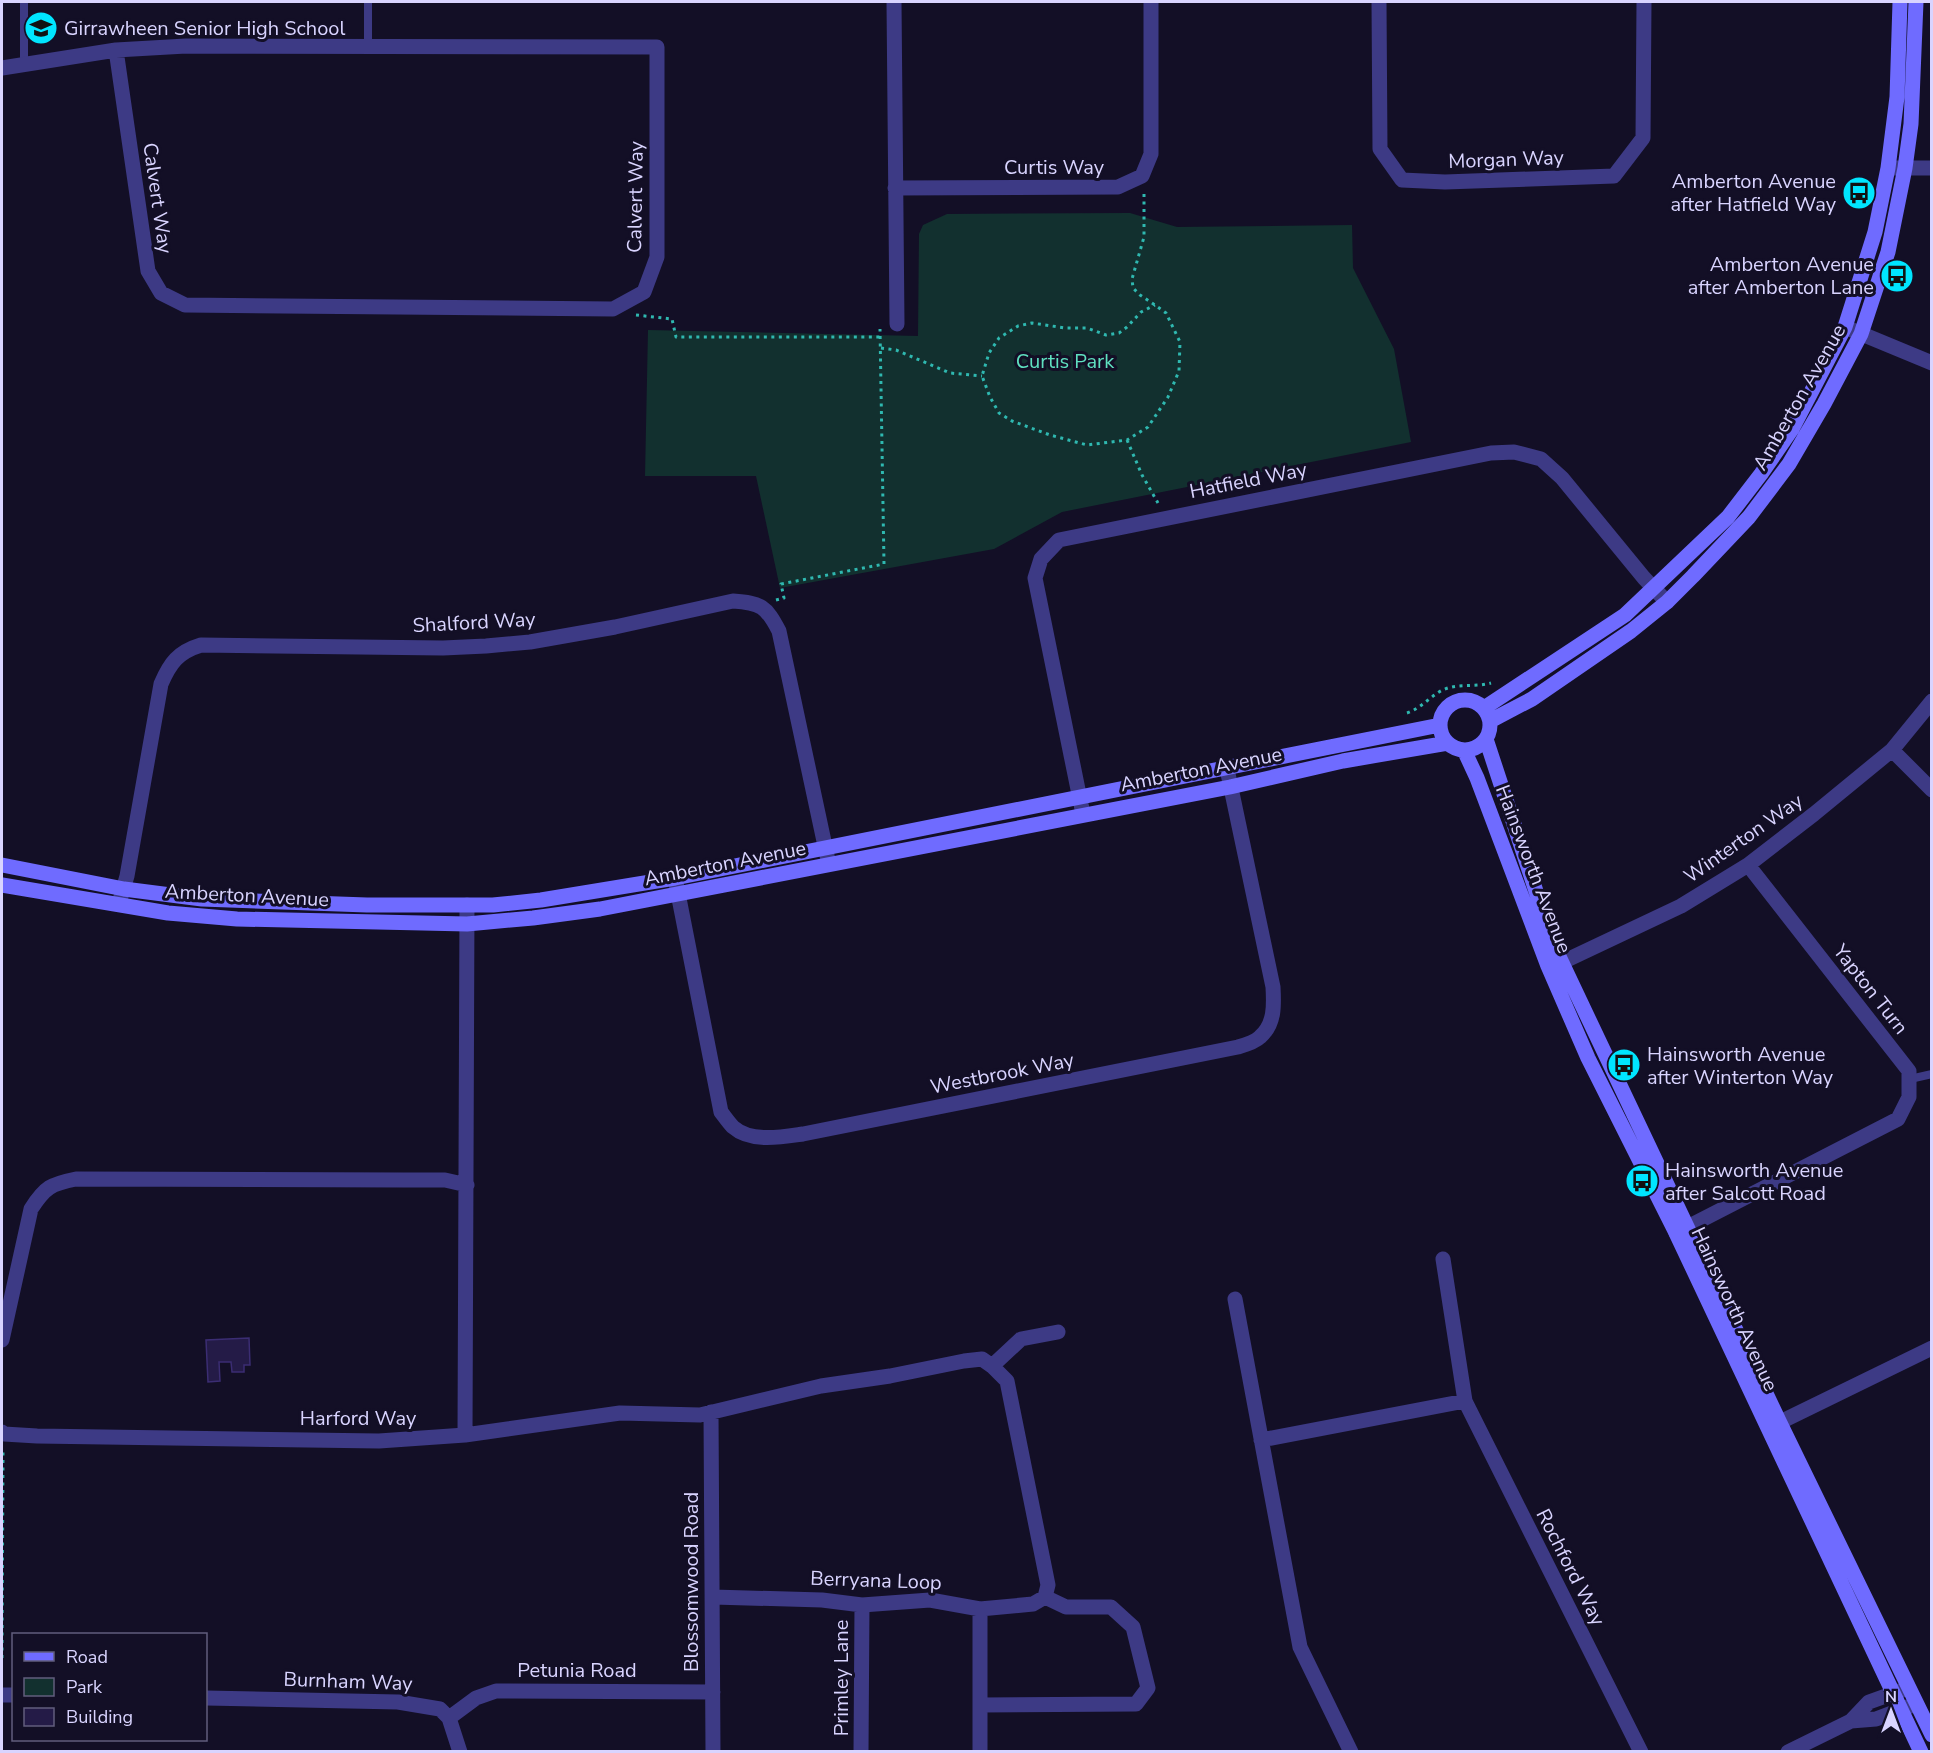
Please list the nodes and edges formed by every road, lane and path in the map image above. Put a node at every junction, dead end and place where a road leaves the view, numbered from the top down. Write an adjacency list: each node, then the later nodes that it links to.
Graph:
1 (24, 2): 11 (lane)
2 (368, 2): 9 (lane)
3 (894, 2): 17 (street)
4 (1151, 2): 16 (street)
5 (1379, 2): 6 (street, Morgan Way)
6 (1644, 2)
7 (1900, 2): 13 (street, Amberton Avenue)
8 (1916, 2): 14 (street, Amberton Avenue)
9 (368, 46): 10 (street, Calvert Way); 18 (street, Calvert Way)
10 (116, 51): 11 (street, Calvert Way); 18 (street, Calvert Way)
11 (24, 64): 12 (street, Calvert Way)
12 (2, 68)
13 (1888, 168): 14 (street); 21 (street, Amberton Avenue)
14 (1905, 168): 15 (street); 22 (street, Amberton Avenue)
15 (1932, 168)
16 (1137, 179): 17 (street, Curtis Way); 19 (path)
17 (895, 188): 20 (street)
18 (620, 305): 23 (path)
19 (1155, 305): 26 (path); 27 (path)
20 (897, 324): 23 (path)
21 (1845, 327): 22 (street); 29 (street, Amberton Avenue)
22 (1861, 333): 25 (street); 30 (street, Amberton Avenue)
23 (880, 337): 24 (path)
24 (881, 348): 26 (path); 31 (path)
25 (1932, 363)
26 (982, 375): 27 (path)
27 (1127, 440): 28 (path)
28 (1165, 517): 29 (street, Hatfield Way); 44 (street, Hatfield Way)
29 (1654, 588): 30 (street, Hatfield Way); 35 (street, Amberton Avenue)
30 (1667, 602): 35 (street, Amberton Avenue)
31 (768, 610): 46 (street); 52 (street, Shalford Way)
32 (1496, 681): 34 (path)
33 (1932, 701): 40 (street, Winterton Way)
34 (1405, 714)
35 (1487, 715): 36 (street); 37 (street)
36 (1440, 725): 38 (street); 41 (street, Amberton Avenue)
37 (1486, 739): 39 (street); 57 (street, Hainsworth Avenue)
38 (1448, 743): 39 (street); 42 (street, Amberton Avenue)
39 (1464, 750): 57 (street, Hainsworth Avenue)
40 (1892, 750): 43 (street); 49 (street, Winterton Way)
41 (1227, 769): 42 (street, Westbrook Way); 44 (street, Amberton Avenue)
42 (1230, 787): 45 (street, Amberton Avenue); 53 (street, Westbrook Way)
43 (1932, 790)
44 (1080, 797): 45 (street, Hatfield Way); 46 (street, Amberton Avenue)
45 (1083, 814): 47 (street, Amberton Avenue)
46 (826, 847): 47 (street); 50 (street, Amberton Avenue)
47 (829, 863): 53 (street, Amberton Avenue)
48 (2, 865): 52 (street, Amberton Avenue)
49 (1748, 865): 57 (street, Winterton Way); 59 (street, Yapton Turn)
50 (675, 878): 53 (street, Westbrook Way); 55 (street, Amberton Avenue)
51 (2, 885): 54 (street, Amberton Avenue)
52 (124, 889): 54 (street, Shalford Way); 55 (street, Amberton Avenue)
53 (678, 894): 56 (street, Amberton Avenue)
54 (119, 905): 56 (street, Amberton Avenue)
55 (467, 905): 56 (street)
56 (467, 924): 60 (street)
57 (1555, 966): 61 (street, Hainsworth Avenue)
58 (1932, 1074): 59 (lane)
59 (1910, 1078): 61 (street)
60 (467, 1185): 65 (street); 72 (street)
61 (1682, 1231): 70 (street, Hainsworth Avenue)
62 (1443, 1259): 68 (street, Rochford Way)
63 (1235, 1299): 73 (street)
64 (1058, 1332): 67 (street)
65 (2, 1340)
66 (1932, 1348): 70 (street)
67 (992, 1366): 69 (street); 74 (street)
68 (1465, 1401): 73 (street); 93 (street, Rochford Way)
69 (711, 1412): 72 (street); 75 (street, Blossomwood Road)
70 (1774, 1426): 79 (street, Hainsworth Avenue); 81 (street, Hainsworth Avenue)
71 (2, 1433): 72 (street, Harford Way); 78 (path)
72 (465, 1435)
73 (1262, 1440): 92 (street)
74 (1045, 1597): 77 (street, Berryana Loop); 83 (street)
75 (713, 1598): 76 (street, Berryana Loop); 80 (street, Blossomwood Road)
76 (862, 1605): 77 (street, Berryana Loop); 90 (street, Primley Lane)
77 (980, 1609): 83 (street)
78 (2, 1658)
79 (1908, 1688): 81 (street); 84 (street, Hainsworth Avenue)
80 (713, 1692): 85 (street, Petunia Road); 89 (street, Blossomwood Road)
81 (1893, 1693): 84 (street, Hainsworth Avenue); 86 (street)
82 (207, 1698): 85 (street, Burnham Way)
83 (981, 1705): 91 (street)
84 (1908, 1707): 86 (street); 87 (street, Hainsworth Avenue); 95 (street, Hainsworth Avenue)
85 (448, 1718): 88 (street)
86 (1851, 1721): 94 (street)
87 (1932, 1735)
88 (460, 1752)
89 (713, 1752)
90 (861, 1752)
91 (980, 1752)
92 (1352, 1752)
93 (1641, 1752)
94 (1788, 1752)
95 (1921, 1752)

